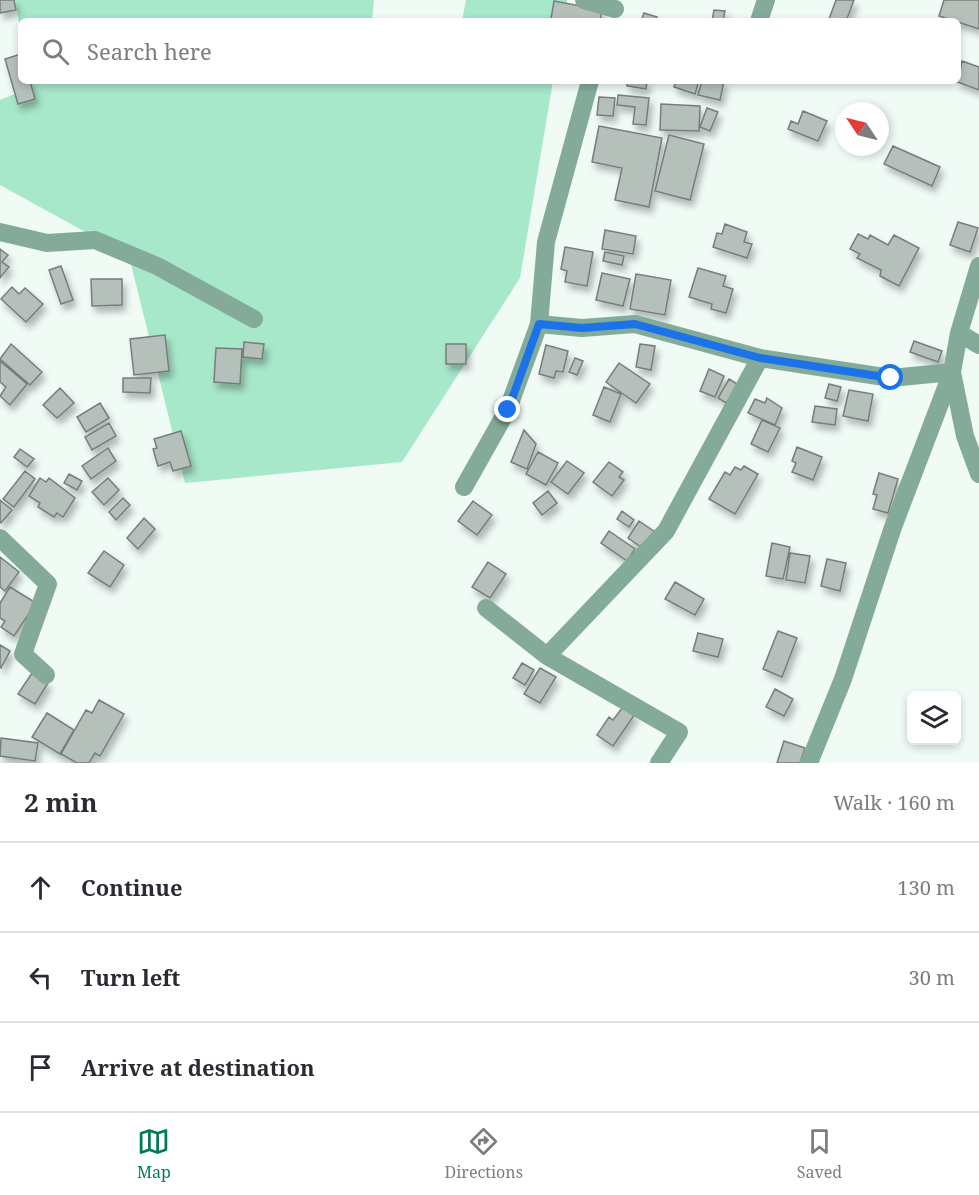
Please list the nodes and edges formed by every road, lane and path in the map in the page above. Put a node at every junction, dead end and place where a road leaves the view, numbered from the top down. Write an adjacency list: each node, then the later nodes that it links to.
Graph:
1 (584, 0): 3 (street)
2 (766, 0): 4 (street)
3 (615, 10)
4 (760, 18)
5 (589, 84): 9 (street)
6 (0, 232): 8 (street)
7 (979, 266): 10 (street)
8 (254, 319)
9 (539, 324): 12 (street); 15 (street)
10 (959, 333): 11 (street); 13 (street)
11 (979, 345)
12 (760, 358): 13 (street); 18 (street)
13 (952, 372): 14 (street); 21 (street)
14 (979, 474)
15 (464, 487)
16 (0, 538): 19 (street)
17 (486, 608): 18 (street)
18 (547, 656): 20 (street)
19 (46, 675)
20 (658, 763)
21 (809, 763)

